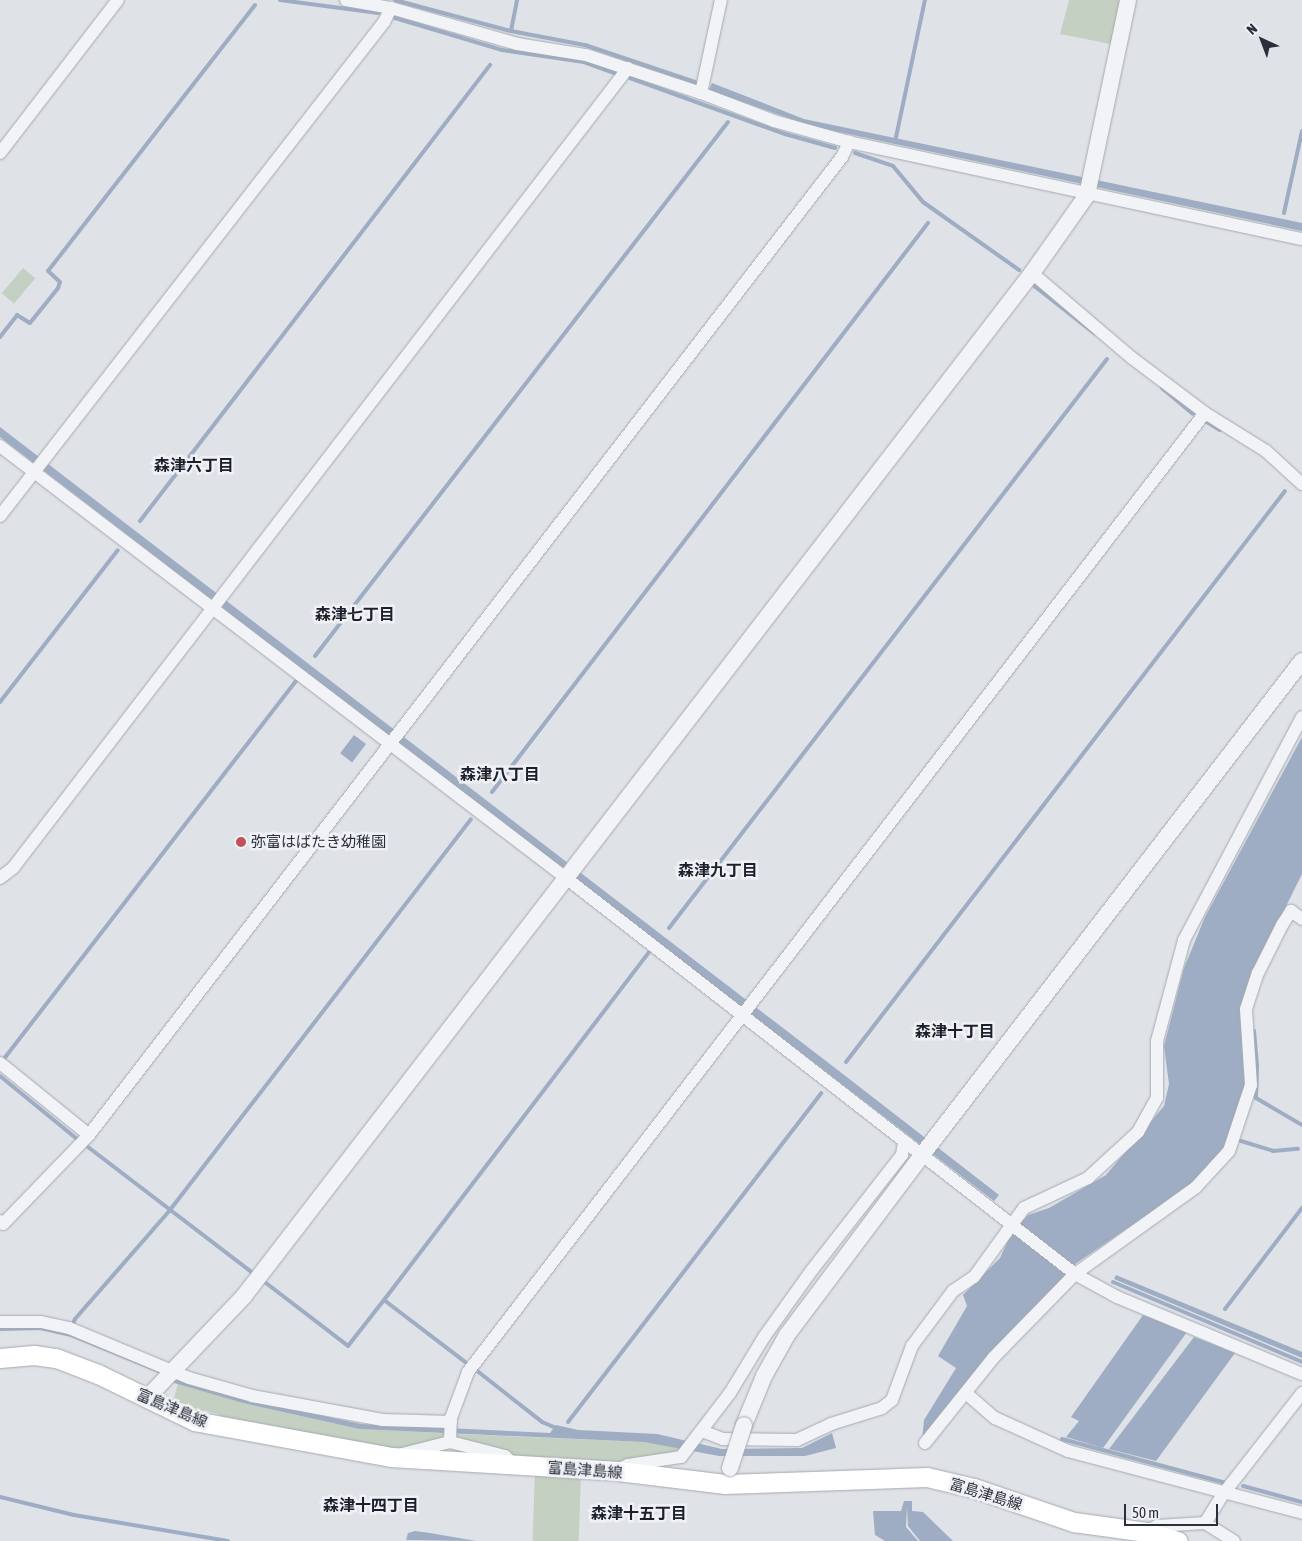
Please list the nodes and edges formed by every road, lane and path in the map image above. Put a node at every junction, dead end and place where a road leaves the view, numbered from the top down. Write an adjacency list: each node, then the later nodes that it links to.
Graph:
1 (118, 0): 9 (street)
2 (346, 0): 5 (street)
3 (721, 0): 7 (street)
4 (1128, 0): 10 (street)
5 (391, 8): 6 (street); 15 (street)
6 (628, 68): 7 (street); 18 (street)
7 (701, 93): 8 (street)
8 (849, 142): 10 (street); 21 (street)
9 (0, 153)
10 (1086, 195): 11 (street); 12 (street)
11 (1302, 239)
12 (1032, 273): 13 (street); 22 (street)
13 (1205, 413): 16 (street); 25 (street)
14 (0, 446): 15 (street)
15 (34, 472): 17 (street); 18 (street)
16 (1302, 484)
17 (0, 516)
18 (217, 604): 21 (street); 23 (street)
19 (1302, 661): 29 (street)
20 (1302, 717): 31 (street)
21 (392, 738): 22 (street); 27 (street)
22 (571, 872): 25 (street); 36 (street)
23 (0, 878)
24 (1302, 919): 32 (street)
25 (746, 1009): 28 (street); 40 (street)
26 (0, 1063): 27 (street)
27 (88, 1135): 30 (street)
28 (904, 1142): 29 (street); 41 (street)
29 (927, 1149): 31 (street); 46 (street, bridge)
30 (0, 1221)
31 (1011, 1222): 32 (street); 41 (street)
32 (1074, 1274): 35 (street); 38 (street)
33 (0, 1322): 36 (street)
34 (0, 1358): 39 (main road, 富島津島線)
35 (1302, 1374)
36 (169, 1375): 39 (street); 40 (street)
37 (1302, 1392): 47 (street)
38 (966, 1394): 42 (street); 47 (street)
39 (147, 1398): 43 (main road, 富島津島線)
40 (450, 1431): 43 (street); 44 (street)
41 (698, 1435): 45 (street)
42 (925, 1443)
43 (391, 1458): 44 (main road, 富島津島線)
44 (515, 1465): 45 (main road, 富島津島線)
45 (618, 1471): 46 (main road, 富島津島線)
46 (727, 1476): 50 (main road, 富島津島線)
47 (1224, 1493): 48 (street); 49 (street)
48 (1302, 1513)
49 (1205, 1523): 50 (street); 52 (street)
50 (1146, 1532): 51 (main road, 富島津島線)
51 (1178, 1541)
52 (1234, 1541)

